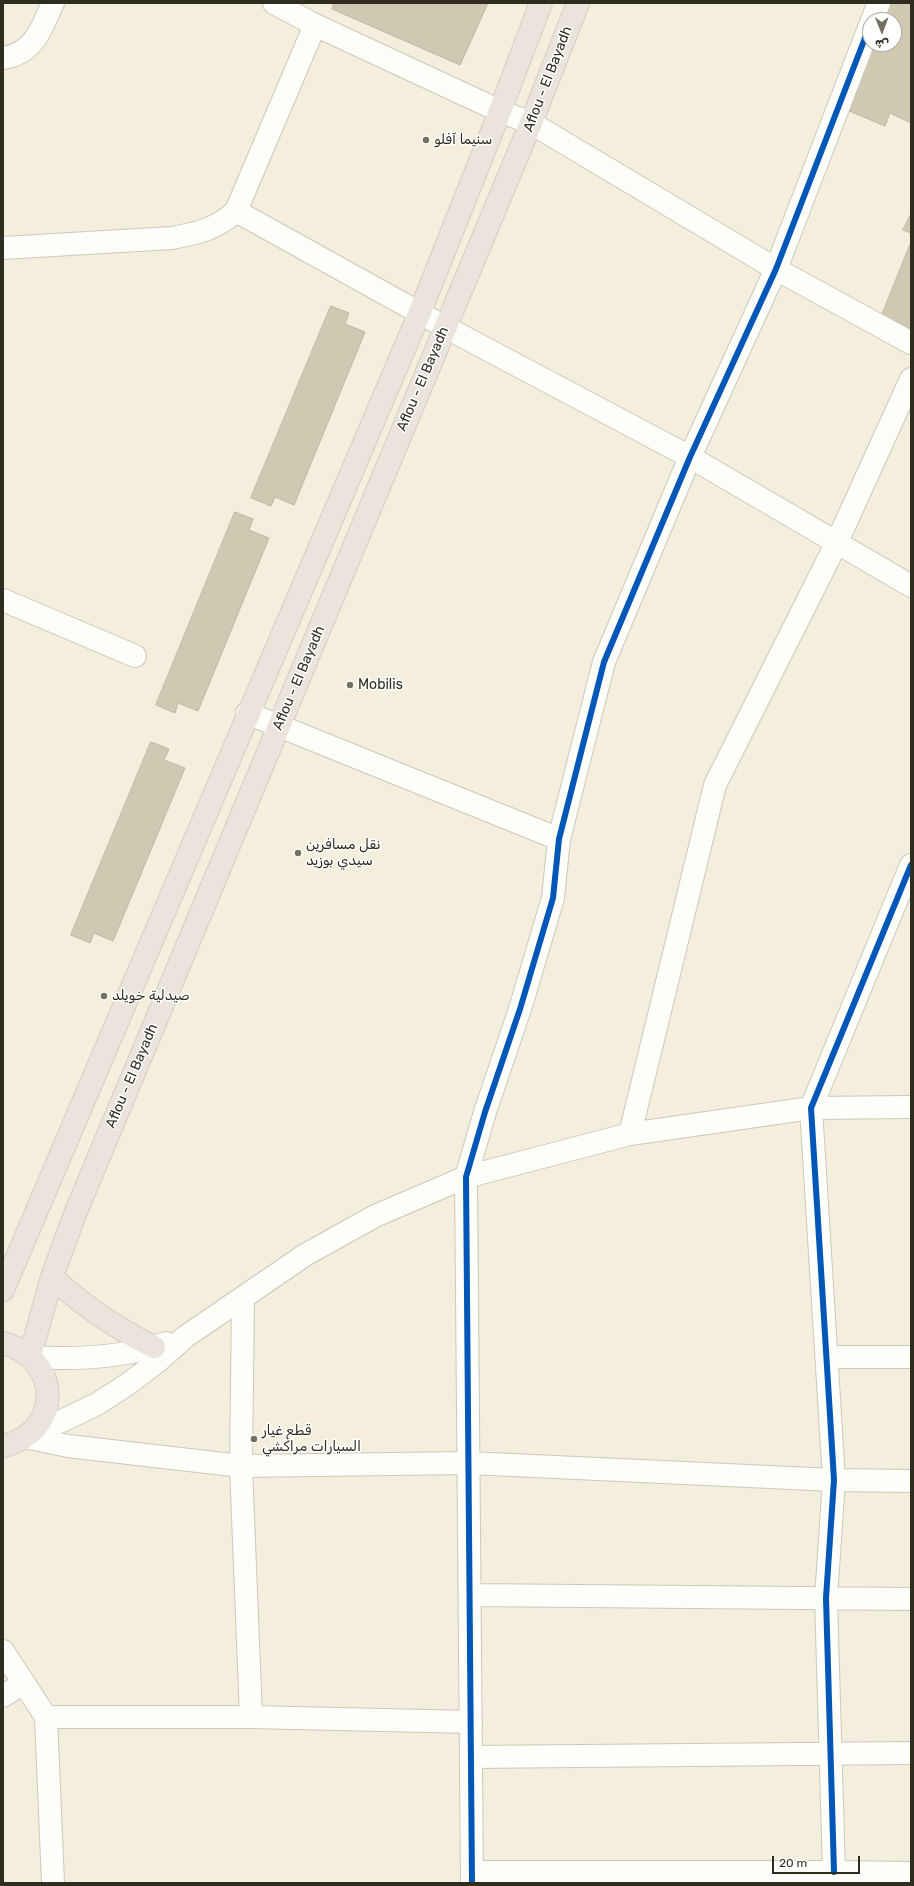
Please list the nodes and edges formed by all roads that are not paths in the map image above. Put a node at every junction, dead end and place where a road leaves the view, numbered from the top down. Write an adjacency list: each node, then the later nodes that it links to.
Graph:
1 (53, 3): 7 (street)
2 (274, 3): 5 (street)
3 (541, 3): 8 (main road)
4 (578, 3): 9 (main road, Aflou - El Bayadh)
5 (315, 26): 8 (street); 10 (street)
6 (862, 46): 12 (street)
7 (3, 58)
8 (500, 111): 9 (street); 13 (main road)
9 (531, 123): 12 (street); 14 (main road, Aflou - El Bayadh)
10 (236, 211): 11 (street); 13 (street)
11 (3, 248)
12 (776, 270): 15 (street); 17 (street)
13 (420, 312): 14 (street); 22 (main road)
14 (445, 327): 17 (street); 23 (main road, Aflou - El Bayadh)
15 (911, 342)
16 (911, 379): 18 (street)
17 (690, 458): 18 (street); 24 (street)
18 (837, 542): 19 (street); 30 (street)
19 (911, 586)
20 (3, 600): 21 (street)
21 (135, 656)
22 (247, 713): 23 (street); 26 (main road)
23 (279, 726): 24 (street); 27 (main road, Aflou - El Bayadh)
24 (559, 839): 31 (street)
25 (911, 865): 29 (street)
26 (152, 939): 27 (main road); 33 (main road)
27 (185, 951): 32 (main road, Aflou - El Bayadh)
28 (911, 1107): 29 (street)
29 (811, 1108): 30 (street); 39 (street)
30 (630, 1134): 31 (street)
31 (466, 1177): 34 (street); 42 (street)
32 (52, 1277): 37 (main road); 38 (main road, Aflou - El Bayadh)
33 (3, 1290)
34 (243, 1298): 35 (street); 43 (street)
35 (185, 1337): 37 (street); 41 (street)
36 (3, 1343): 38 (main road)
37 (154, 1347): 38 (street)
38 (31, 1356): 41 (main road)
39 (826, 1357): 40 (street); 44 (street)
40 (911, 1357)
41 (15, 1443): 43 (street)
42 (468, 1463): 43 (street); 44 (street); 46 (street)
43 (241, 1466): 52 (street)
44 (834, 1480): 45 (street); 47 (street)
45 (911, 1481)
46 (470, 1595): 47 (street); 54 (street)
47 (826, 1598): 48 (street); 56 (street)
48 (911, 1599)
49 (3, 1651): 50 (street)
50 (24, 1683): 51 (street); 53 (street)
51 (3, 1696)
52 (251, 1716): 53 (street); 54 (street)
53 (46, 1717): 61 (street)
54 (471, 1722): 57 (street)
55 (911, 1753): 56 (street)
56 (831, 1754): 57 (street); 58 (street)
57 (471, 1757): 60 (street)
58 (834, 1872): 59 (street); 60 (street)
59 (911, 1874)
60 (472, 1877)
61 (52, 1883)

